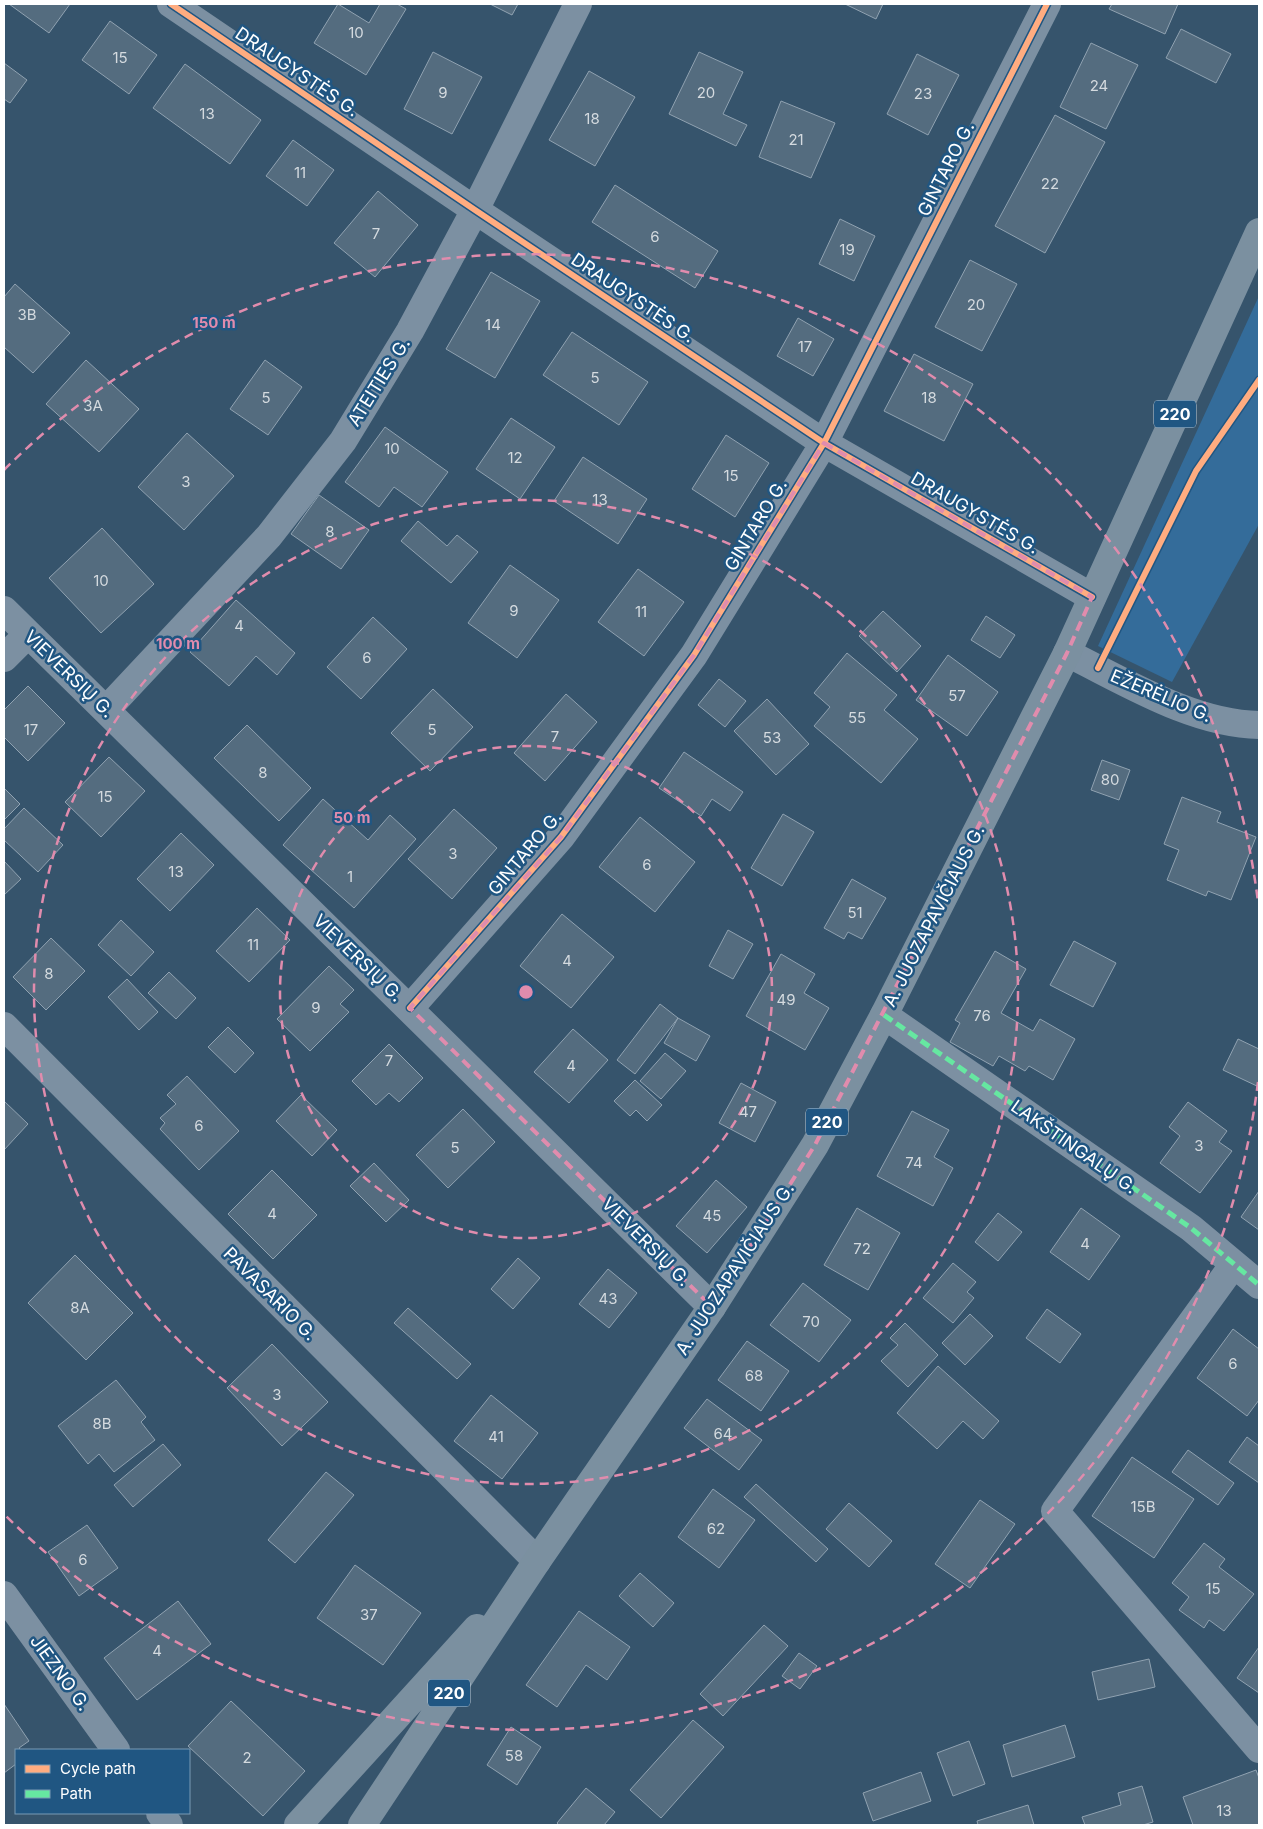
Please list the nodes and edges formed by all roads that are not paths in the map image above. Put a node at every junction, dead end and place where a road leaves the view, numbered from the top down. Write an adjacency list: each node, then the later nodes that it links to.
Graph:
1 (171, 4): 4 (street, DRAUGYSTĖS G.)
2 (578, 4): 4 (street, ATEITIES G.)
3 (1047, 4): 6 (street, GINTARO G.)
4 (475, 210): 6 (street, DRAUGYSTĖS G.); 12 (street, ATEITIES G.)
5 (1259, 232): 7 (main road, A. JUOZAPAVIČIAUS G. / 220)
6 (824, 443): 7 (street, DRAUGYSTĖS G.); 14 (street, GINTARO G.)
7 (1092, 597): 10 (main road, A. JUOZAPAVIČIAUS G. / 220)
8 (4, 610): 9 (street, VIEVERSIŲ G.)
9 (28, 634): 11 (street); 12 (street, VIEVERSIŲ G.)
10 (1067, 653): 13 (street, EŽERĖLIO G.); 15 (main road, A. JUOZAPAVIČIAUS G. / 220)
11 (4, 658)
12 (106, 710): 14 (street, VIEVERSIŲ G.)
13 (1259, 725)
14 (410, 1008): 19 (street, VIEVERSIŲ G.)
15 (884, 1014): 17 (street, LAKŠTINGALŲ G.); 19 (main road, A. JUOZAPAVIČIAUS G. / 220)
16 (4, 1026): 20 (street, PAVASARIO G.)
17 (1234, 1264): 18 (street, LAKŠTINGALŲ G.); 23 (street)
18 (1259, 1285)
19 (712, 1307): 20 (main road, A. JUOZAPAVIČIAUS G. / 220)
20 (537, 1561): 26 (main road, A. JUOZAPAVIČIAUS G. / 220); 27 (main road, A. JUOZAPAVIČIAUS G. / 220)
21 (4, 1595): 22 (street, JIEZNO G.)
22 (115, 1749)
23 (1259, 1749)
24 (161, 1814): 25 (street)
25 (169, 1825)
26 (298, 1825)
27 (362, 1825)

